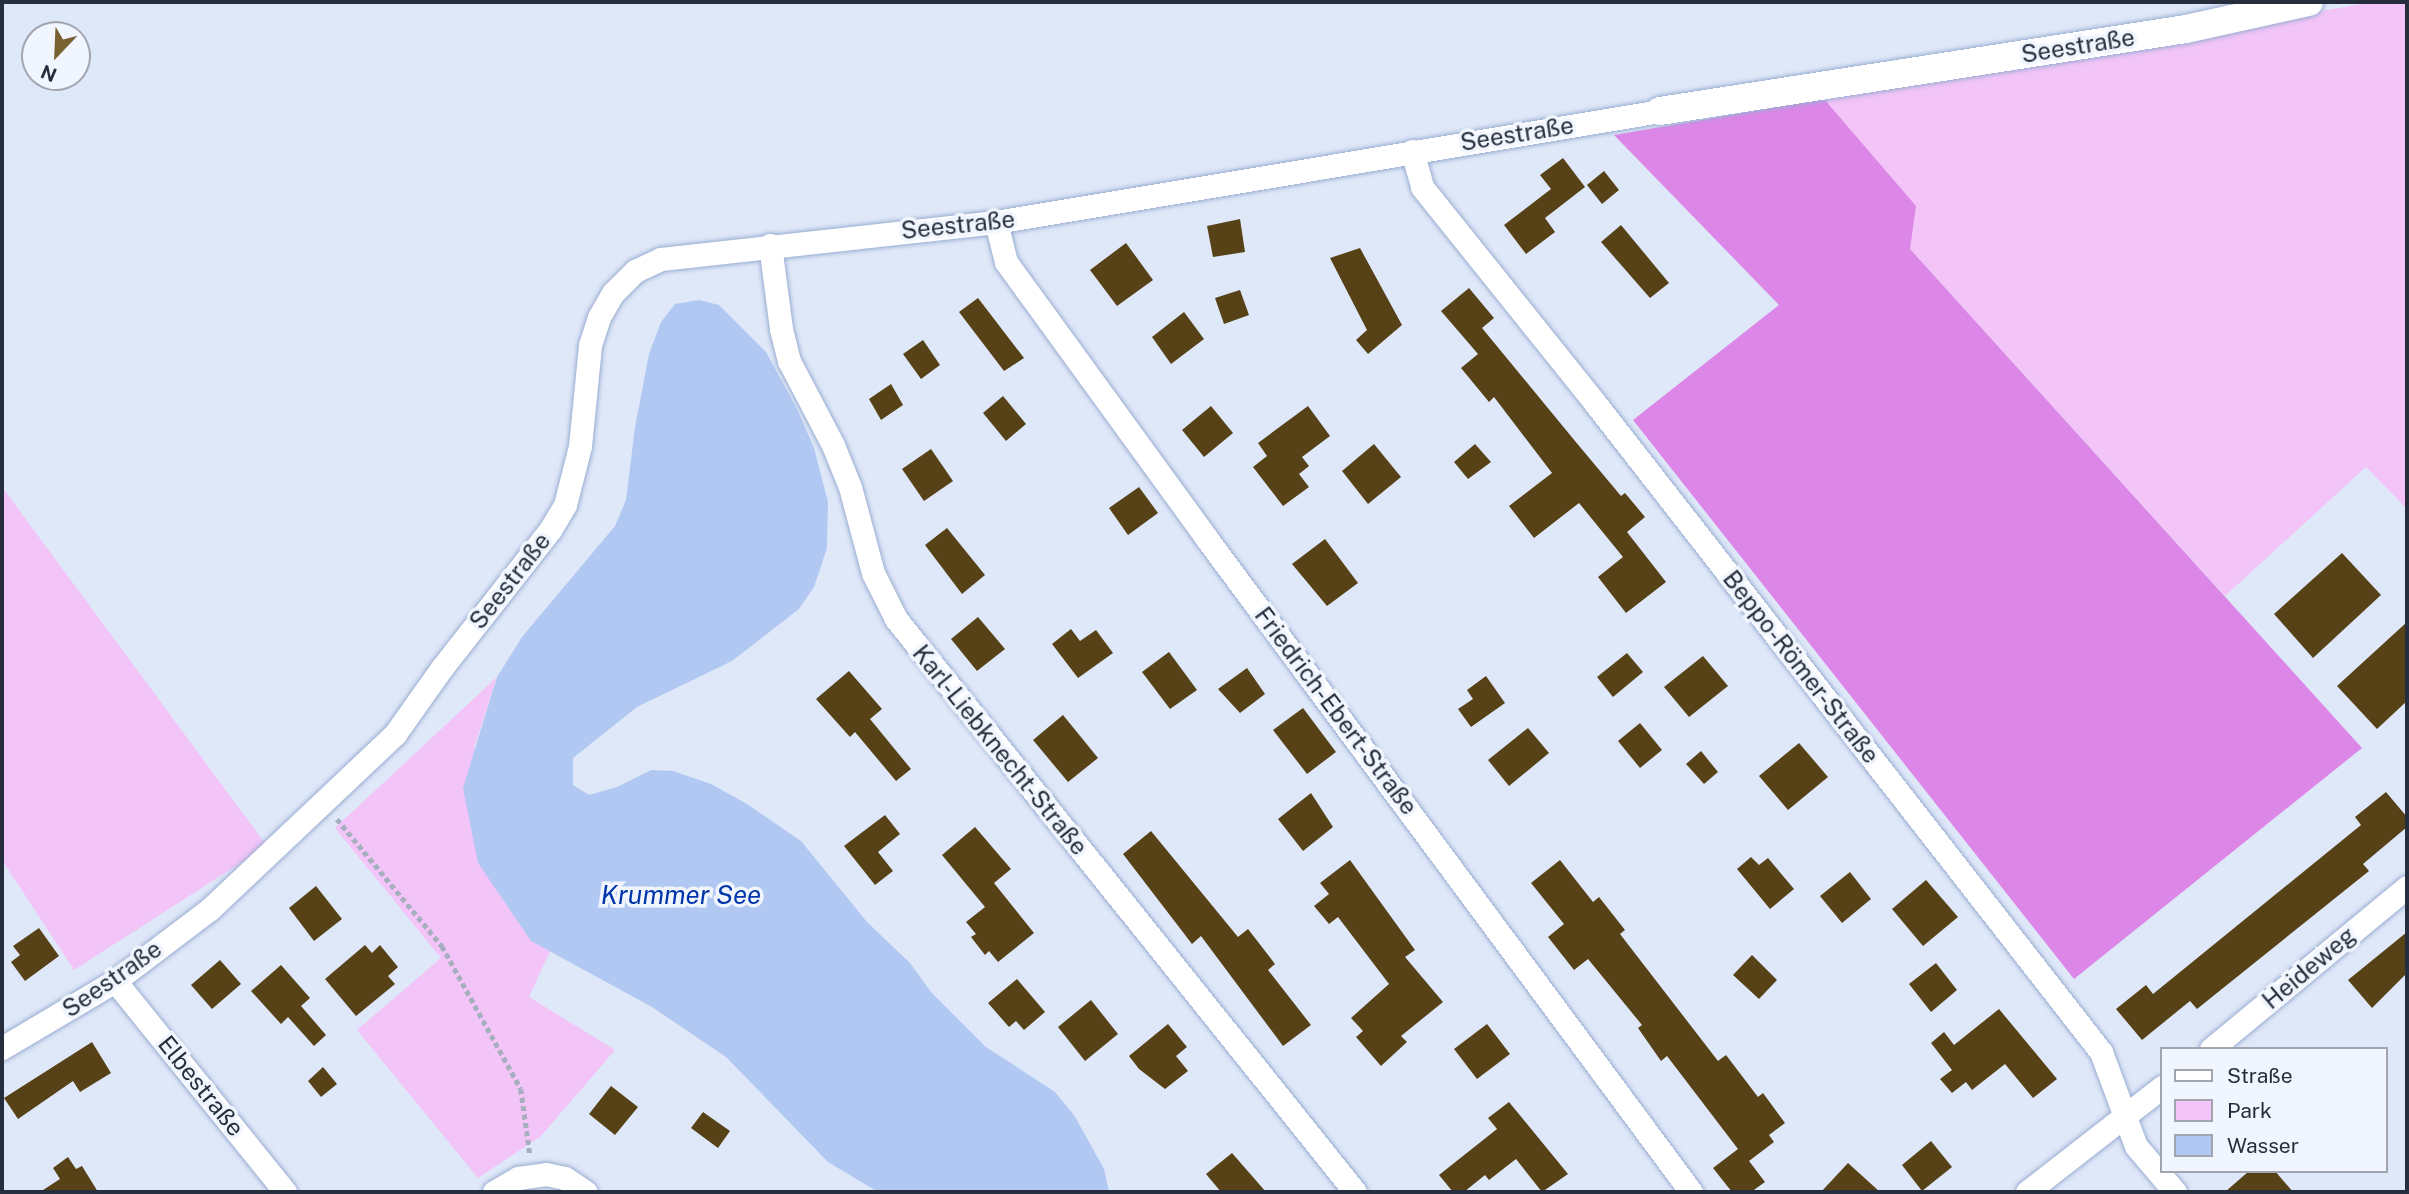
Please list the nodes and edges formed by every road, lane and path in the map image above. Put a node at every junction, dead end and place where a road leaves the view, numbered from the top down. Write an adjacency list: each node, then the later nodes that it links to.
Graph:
1 (2309, 2): 2 (street, Seestraße)
2 (1660, 111): 3 (street, Seestraße)
3 (1412, 151): 4 (street, Seestraße); 12 (street, Beppo-Römer-Straße)
4 (996, 222): 5 (street, Seestraße); 18 (street, Friedrich-Ebert-Straße)
5 (770, 245): 8 (street, Seestraße); 17 (street, Karl-Liebknecht-Straße)
6 (337, 819): 13 (path)
7 (2407, 887): 9 (street, Heideweg)
8 (115, 981): 10 (street, Seestraße); 14 (street, Elbestraße)
9 (2213, 1047)
10 (2, 1048)
11 (2160, 1089): 12 (street)
12 (2124, 1116): 19 (street); 20 (street, Beppo-Römer-Straße)
13 (524, 1176): 15 (street); 16 (street)
14 (285, 1192)
15 (494, 1192)
16 (586, 1192)
17 (1354, 1192)
18 (1691, 1192)
19 (2027, 1192)
20 (2175, 1192)

